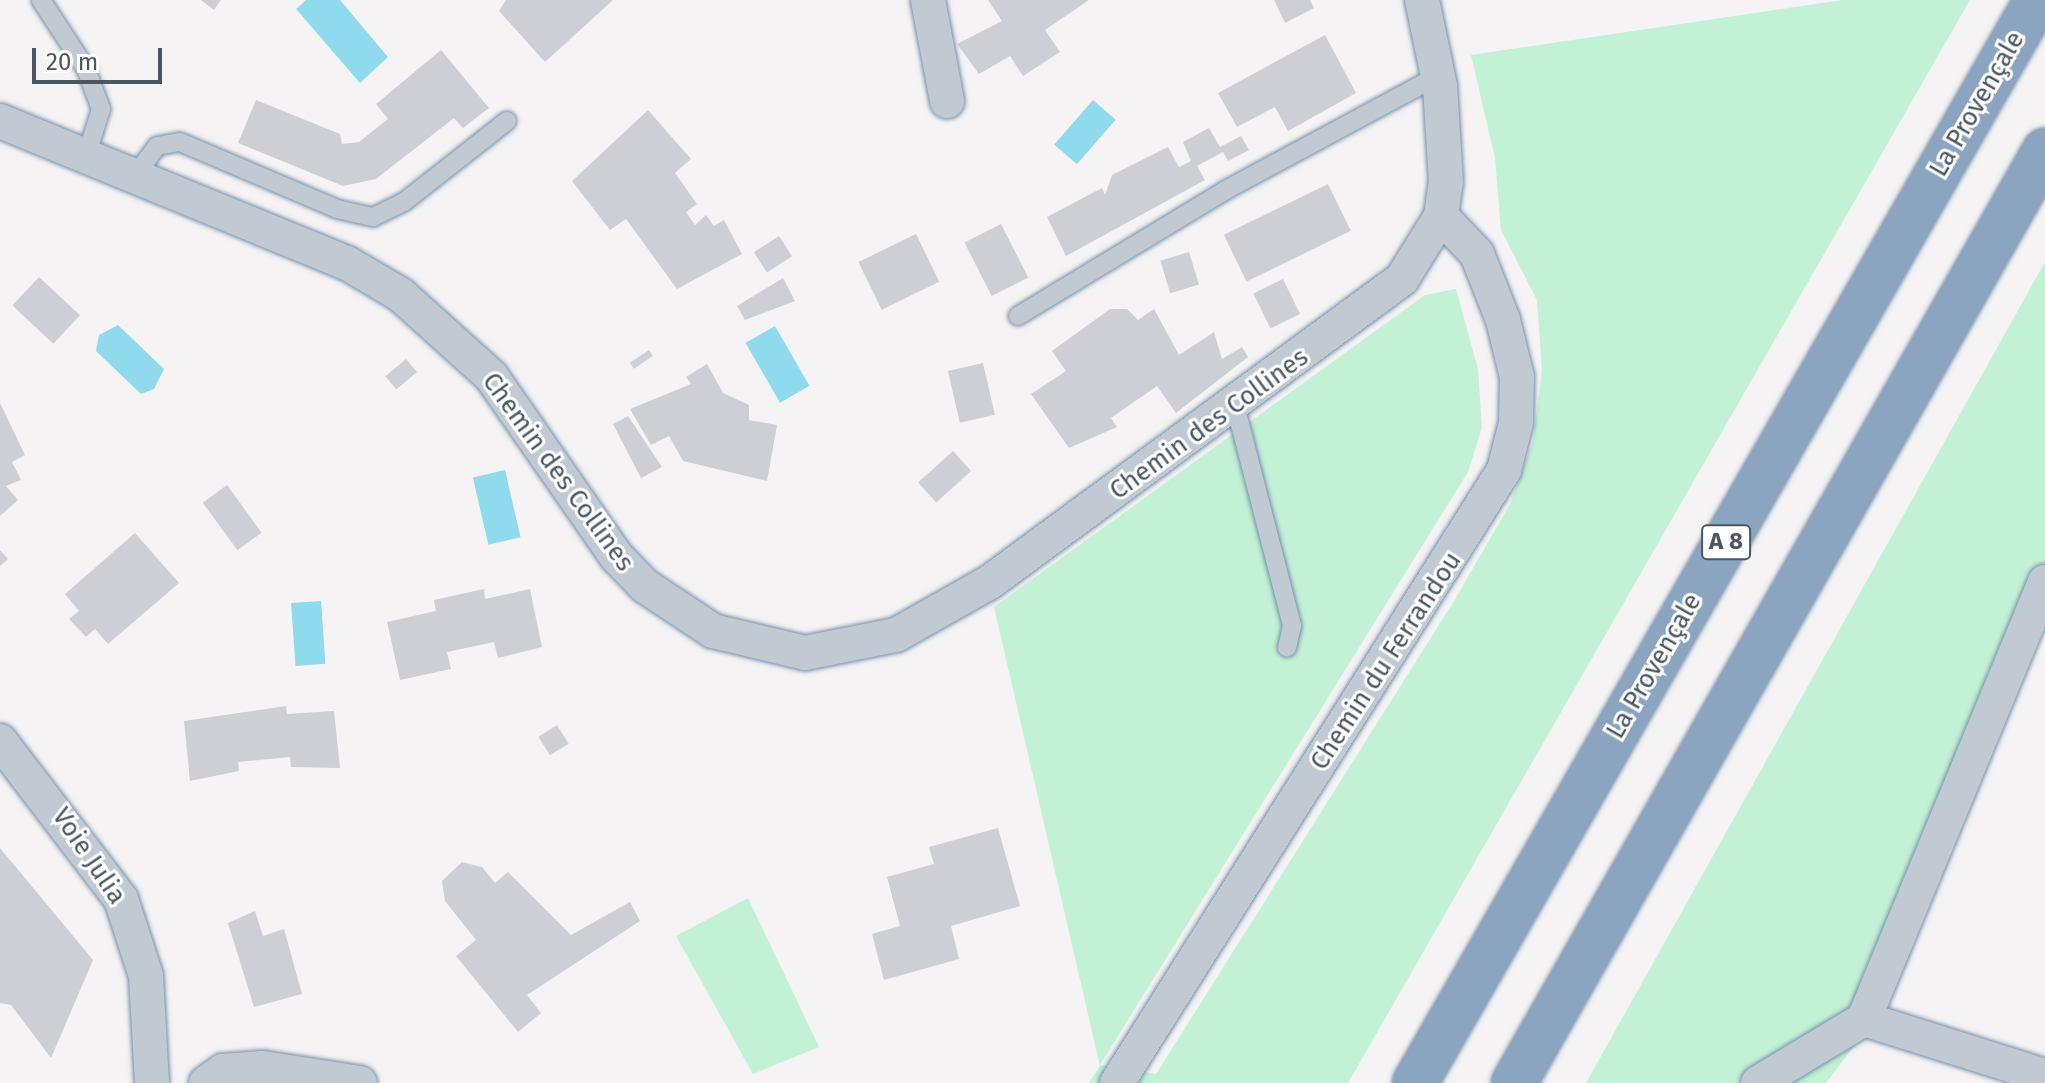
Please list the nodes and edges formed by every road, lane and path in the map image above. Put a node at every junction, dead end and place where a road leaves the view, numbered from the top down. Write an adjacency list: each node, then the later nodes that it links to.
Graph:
1 (41, 0): 10 (lane)
2 (928, 0): 6 (street)
3 (1422, 0): 5 (street)
4 (2037, 0): 24 (highway, La Provençale / A 8)
5 (1438, 76): 12 (street); 13 (lane)
6 (947, 101)
7 (0, 121): 10 (street, Chemin des Collines)
8 (507, 121): 11 (lane)
9 (2045, 151): 25 (highway)
10 (86, 157): 11 (street, Chemin des Collines)
11 (136, 174): 14 (street, Chemin des Collines)
12 (1441, 216): 14 (street, Chemin des Collines); 23 (street, Chemin du Ferrandou)
13 (1018, 316)
14 (1235, 405): 16 (lane)
15 (2045, 582): 18 (street)
16 (1287, 647)
17 (0, 741): 20 (street, Voie Julia)
18 (1864, 1019): 19 (street); 26 (street)
19 (2045, 1076)
20 (152, 1083)
21 (206, 1083): 22 (street)
22 (360, 1083)
23 (1117, 1083)
24 (1415, 1083)
25 (1514, 1083)
26 (1758, 1083)

